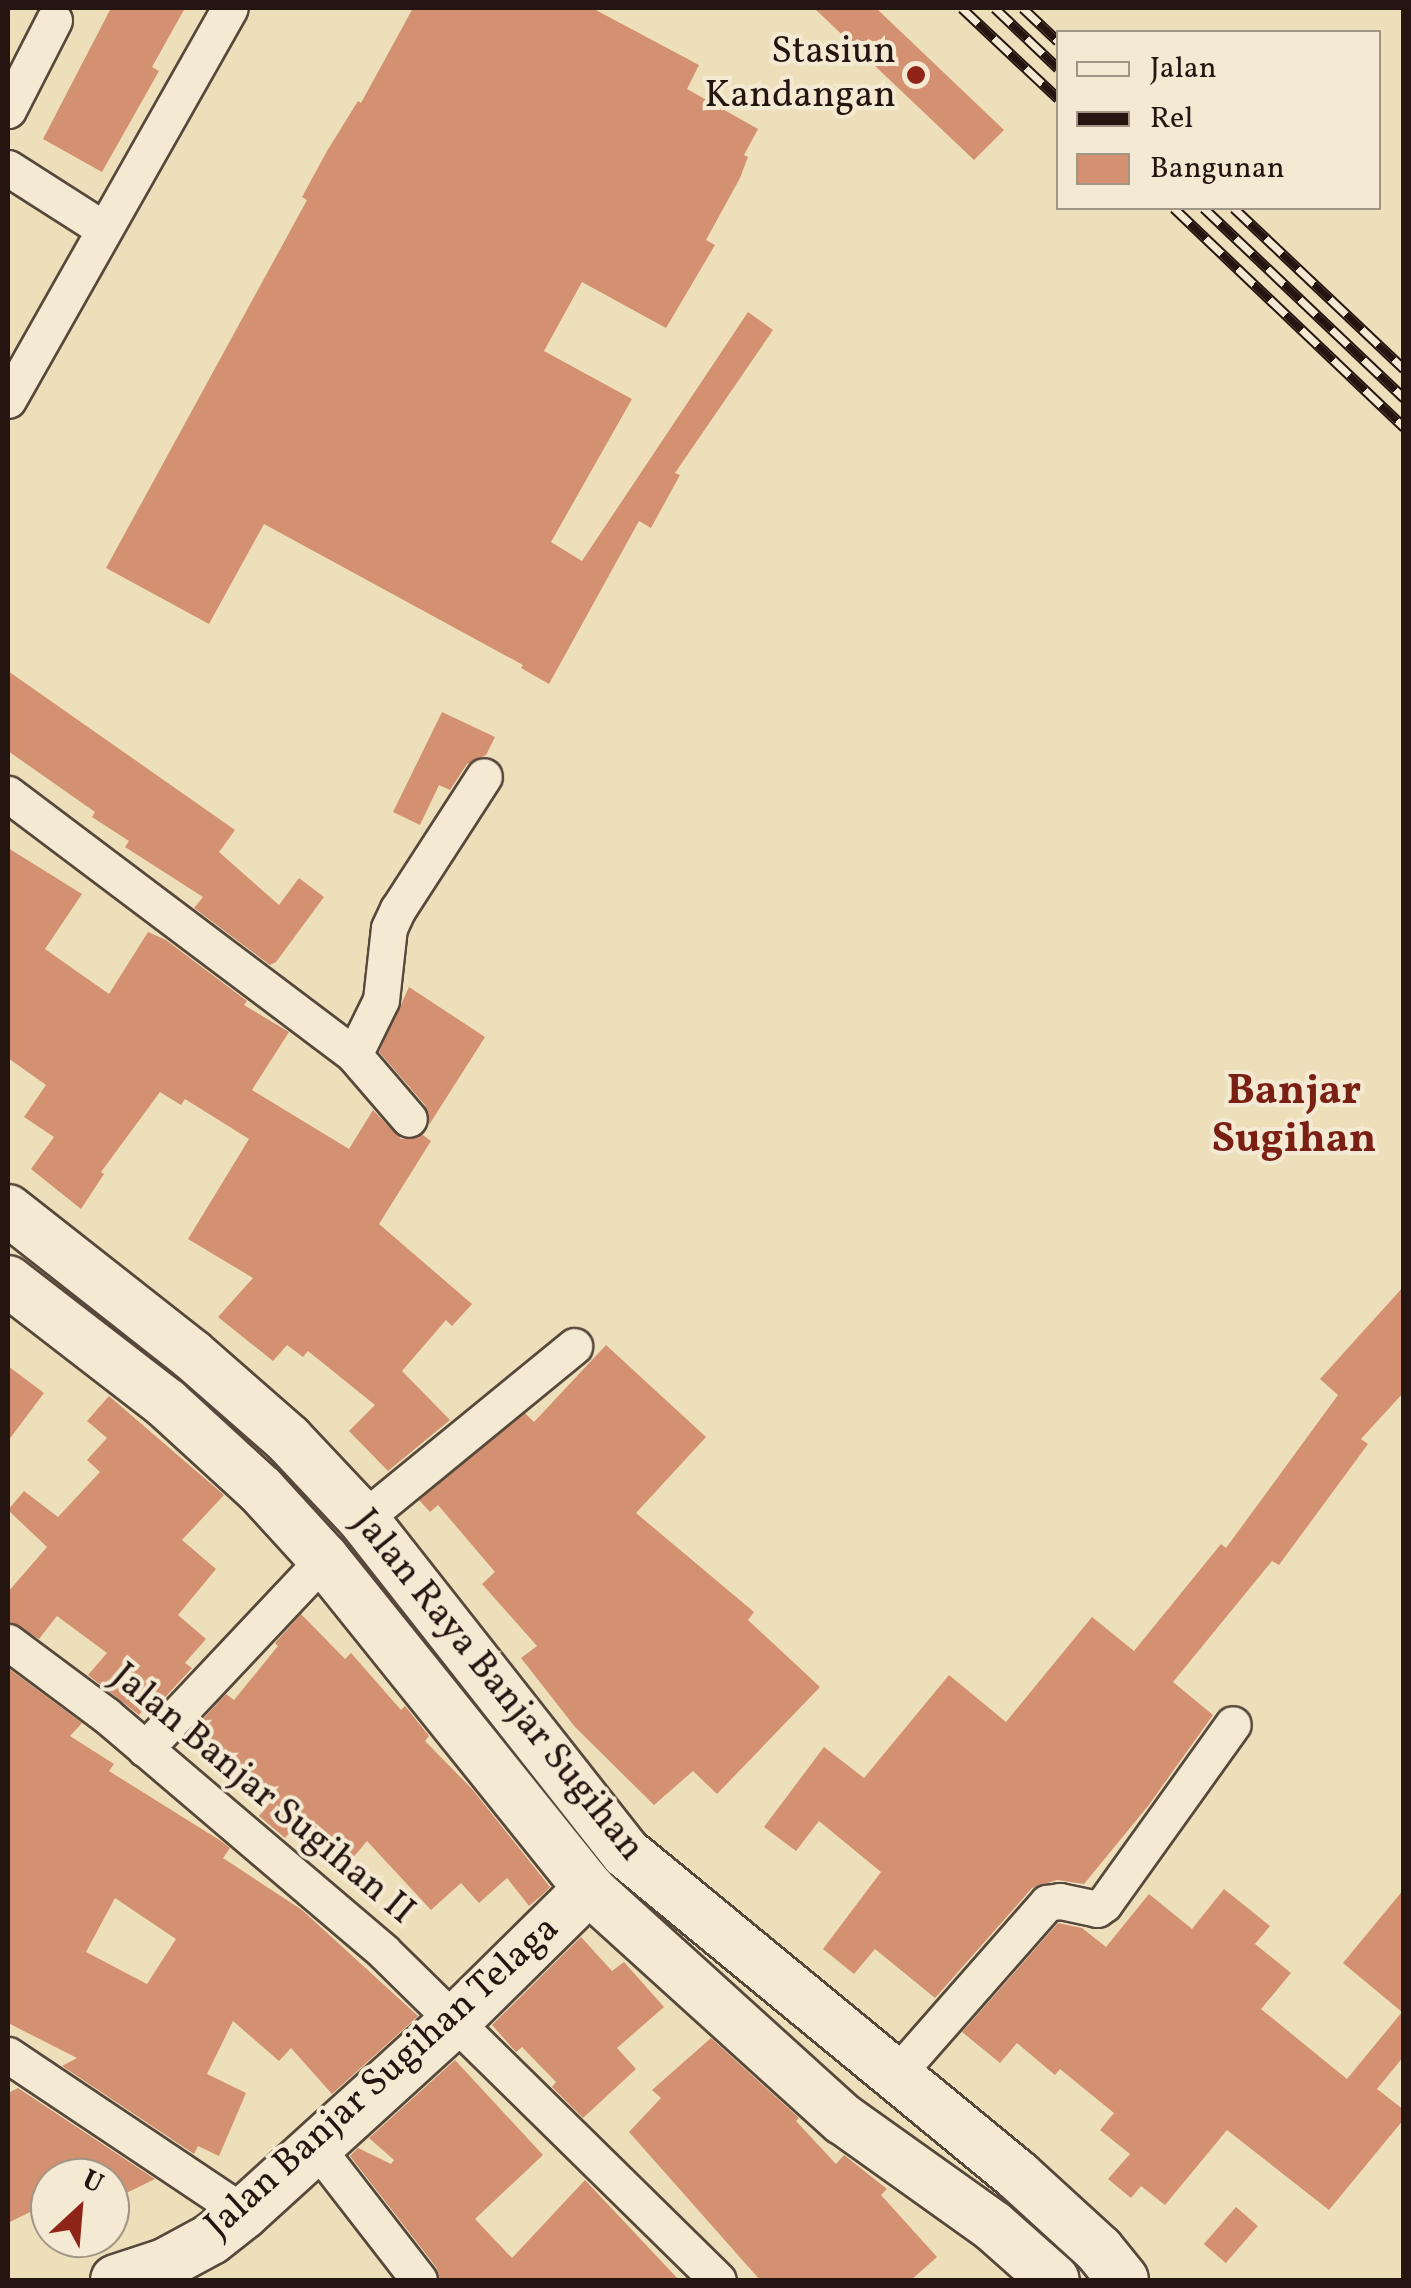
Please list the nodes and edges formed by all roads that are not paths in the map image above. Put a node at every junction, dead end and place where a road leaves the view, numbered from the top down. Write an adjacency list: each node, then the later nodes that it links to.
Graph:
1 (230, 8): 5 (street)
2 (54, 20): 3 (street)
3 (8, 110)
4 (8, 168): 5 (street)
5 (102, 228): 6 (street)
6 (9, 395)
7 (484, 776): 9 (street)
8 (8, 794): 9 (street)
9 (354, 1056): 10 (street)
10 (409, 1119)
11 (11, 1219): 14 (main road, Jalan Raya Banjar Sugihan)
12 (8, 1281): 15 (main road, Jalan Raya Banjar Sugihan)
13 (574, 1346): 14 (street)
14 (362, 1519): 22 (main road, Jalan Raya Banjar Sugihan)
15 (324, 1559): 18 (street); 19 (main road, Jalan Raya Banjar Sugihan)
16 (8, 1642): 18 (street, Jalan Banjar Sugihan II)
17 (1233, 1724): 22 (street)
18 (145, 1749): 20 (street, Jalan Banjar Sugihan II)
19 (589, 1889): 20 (main road, Jalan Banjar Sugihan Telaga); 29 (main road, Jalan Raya Banjar Sugihan)
20 (454, 2022): 23 (main road, Jalan Banjar Sugihan Telaga); 28 (street, Jalan Banjar Sugihan II)
21 (8, 2055): 24 (street)
22 (894, 2078): 30 (main road, Jalan Raya Banjar Sugihan)
23 (316, 2147): 24 (main road, Jalan Banjar Sugihan Telaga); 27 (street)
24 (244, 2212): 25 (main road, Jalan Banjar Sugihan Telaga)
25 (167, 2272): 26 (main road, Jalan Banjar Sugihan Telaga)
26 (116, 2280)
27 (419, 2280)
28 (718, 2280)
29 (1054, 2280)
30 (1123, 2280)

